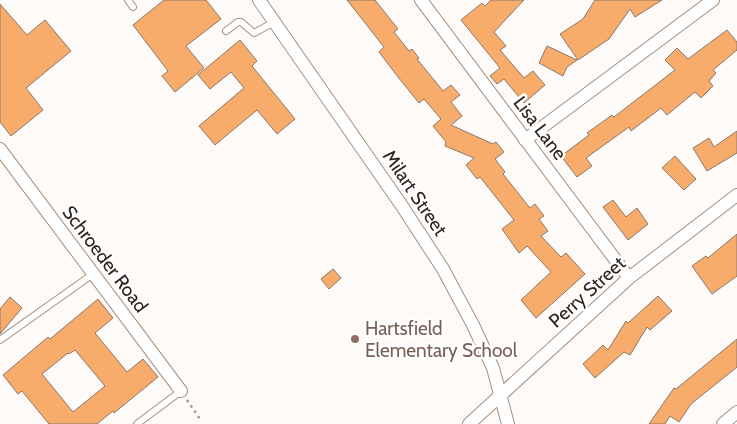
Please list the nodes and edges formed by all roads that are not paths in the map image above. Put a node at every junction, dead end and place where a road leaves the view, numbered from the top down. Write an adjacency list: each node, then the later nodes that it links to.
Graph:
1 (128, 0): 5 (lane)
2 (259, 0): 6 (street, Milart Street)
3 (713, 0): 8 (street)
4 (426, 2): 8 (street, Lisa Lane)
5 (133, 7)
6 (274, 22): 7 (lane); 15 (street, Milart Street)
7 (226, 31)
8 (525, 140): 12 (street, Lisa Lane)
9 (0, 149): 11 (street, Schroeder Road)
10 (737, 195): 12 (street, Perry Street)
11 (93, 274): 13 (lane); 14 (street, Schroeder Road)
12 (629, 278): 15 (street, Perry Street)
13 (0, 340)
14 (180, 391): 17 (lane)
15 (500, 396): 18 (street, Perry Street); 19 (street, Milart Street)
16 (737, 412): 20 (street)
17 (137, 424)
18 (469, 424)
19 (508, 424)
20 (723, 424)

